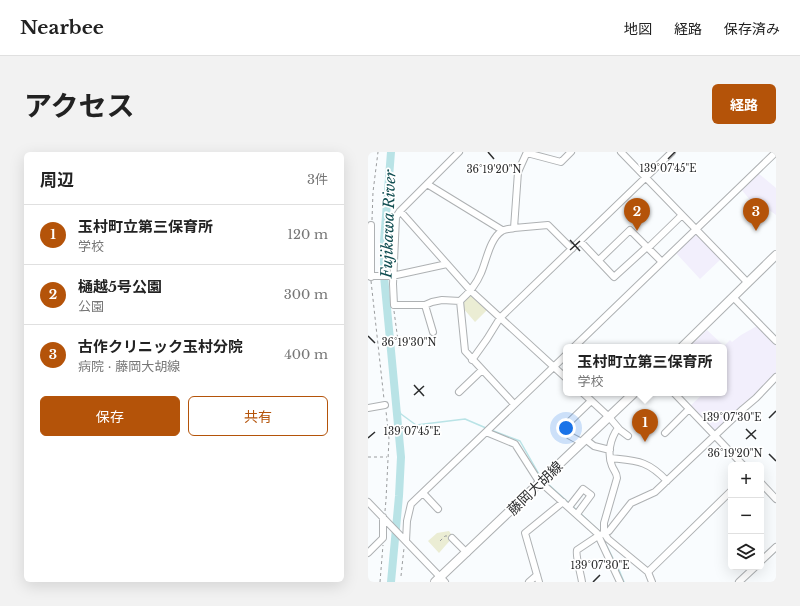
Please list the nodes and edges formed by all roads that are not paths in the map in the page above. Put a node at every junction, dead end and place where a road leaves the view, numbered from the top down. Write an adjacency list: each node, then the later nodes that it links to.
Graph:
1 (459, 152): 8 (street)
2 (571, 152): 6 (street)
3 (621, 152): 7 (street)
4 (672, 152): 7 (street)
5 (776, 152): 13 (street)
6 (527, 153): 12 (street)
7 (645, 178): 10 (street); 15 (street)
8 (426, 184): 9 (street); 14 (street)
9 (400, 211): 21 (street); 22 (street)
10 (682, 215): 13 (street); 16 (street)
11 (371, 224): 23 (street)
12 (514, 228): 14 (street); 17 (street)
13 (696, 229): 20 (street); 24 (street)
14 (502, 230): 25 (street)
15 (580, 240): 17 (street); 19 (street)
16 (647, 248): 19 (street); 19 (street); 20 (street)
17 (572, 249): 29 (street)
18 (776, 255): 24 (main road)
19 (599, 260)
20 (662, 262): 32 (street)
21 (447, 264): 22 (street); 25 (street)
22 (393, 276): 23 (street); 28 (street)
23 (370, 277)
24 (748, 283): 26 (main road)
25 (471, 292): 27 (street); 29 (street)
26 (733, 297): 31 (street); 33 (main road)
27 (460, 301): 28 (street); 35 (street)
28 (425, 305): 30 (street)
29 (500, 318): 35 (street); 36 (street)
30 (433, 332)
31 (776, 341)
32 (577, 344)
33 (685, 344)
34 (563, 358): 36 (street)
35 (472, 360): 37 (street)
36 (554, 367): 38 (street); 45 (street)
37 (482, 370): 40 (street); 45 (street)
38 (563, 375)
39 (776, 377): 53 (street)
40 (459, 392)
41 (585, 396): 44 (street)
42 (631, 396): 49 (main road, 藤岡大胡線)
43 (677, 396): 48 (street)
44 (591, 401): 49 (street); 55 (street)
45 (514, 404): 51 (street)
46 (385, 405): 47 (street)
47 (368, 408)
48 (689, 409): 52 (street); 53 (street)
49 (609, 417): 50 (street); 55 (main road, 藤岡大胡線)
50 (618, 428): 54 (street); 56 (street)
51 (488, 430): 60 (street); 62 (street)
52 (665, 433)
53 (715, 435): 58 (street); 59 (street)
54 (628, 436)
55 (584, 441): 56 (street); 60 (main road, 藤岡大胡線)
56 (610, 450): 57 (street)
57 (610, 458): 59 (street); 71 (street)
58 (740, 462)
59 (667, 481): 71 (street)
60 (541, 482): 66 (street); 78 (main road, 藤岡大胡線)
61 (764, 486): 64 (street)
62 (423, 493): 68 (street); 73 (street)
63 (728, 494): 81 (street)
64 (776, 499)
65 (368, 502): 70 (street)
66 (562, 502): 67 (street); 82 (street)
67 (570, 506): 69 (street); 69 (street)
68 (438, 509)
69 (578, 513): 71 (street)
70 (384, 519): 73 (street); 76 (street)
71 (601, 535): 81 (street); 86 (street); 87 (street)
72 (452, 538): 78 (street)
73 (404, 540): 83 (street)
74 (368, 542): 76 (street)
75 (776, 547): 79 (street)
76 (373, 548): 77 (street)
77 (368, 552)
78 (466, 553): 83 (main road, 藤岡大胡線)
79 (764, 558)
80 (752, 570): 89 (street)
81 (648, 572): 88 (street)
82 (537, 575): 84 (street); 85 (street)
83 (440, 580)
84 (529, 582)
85 (539, 582)
86 (582, 582)
87 (620, 582)
88 (652, 582)
89 (739, 582)

